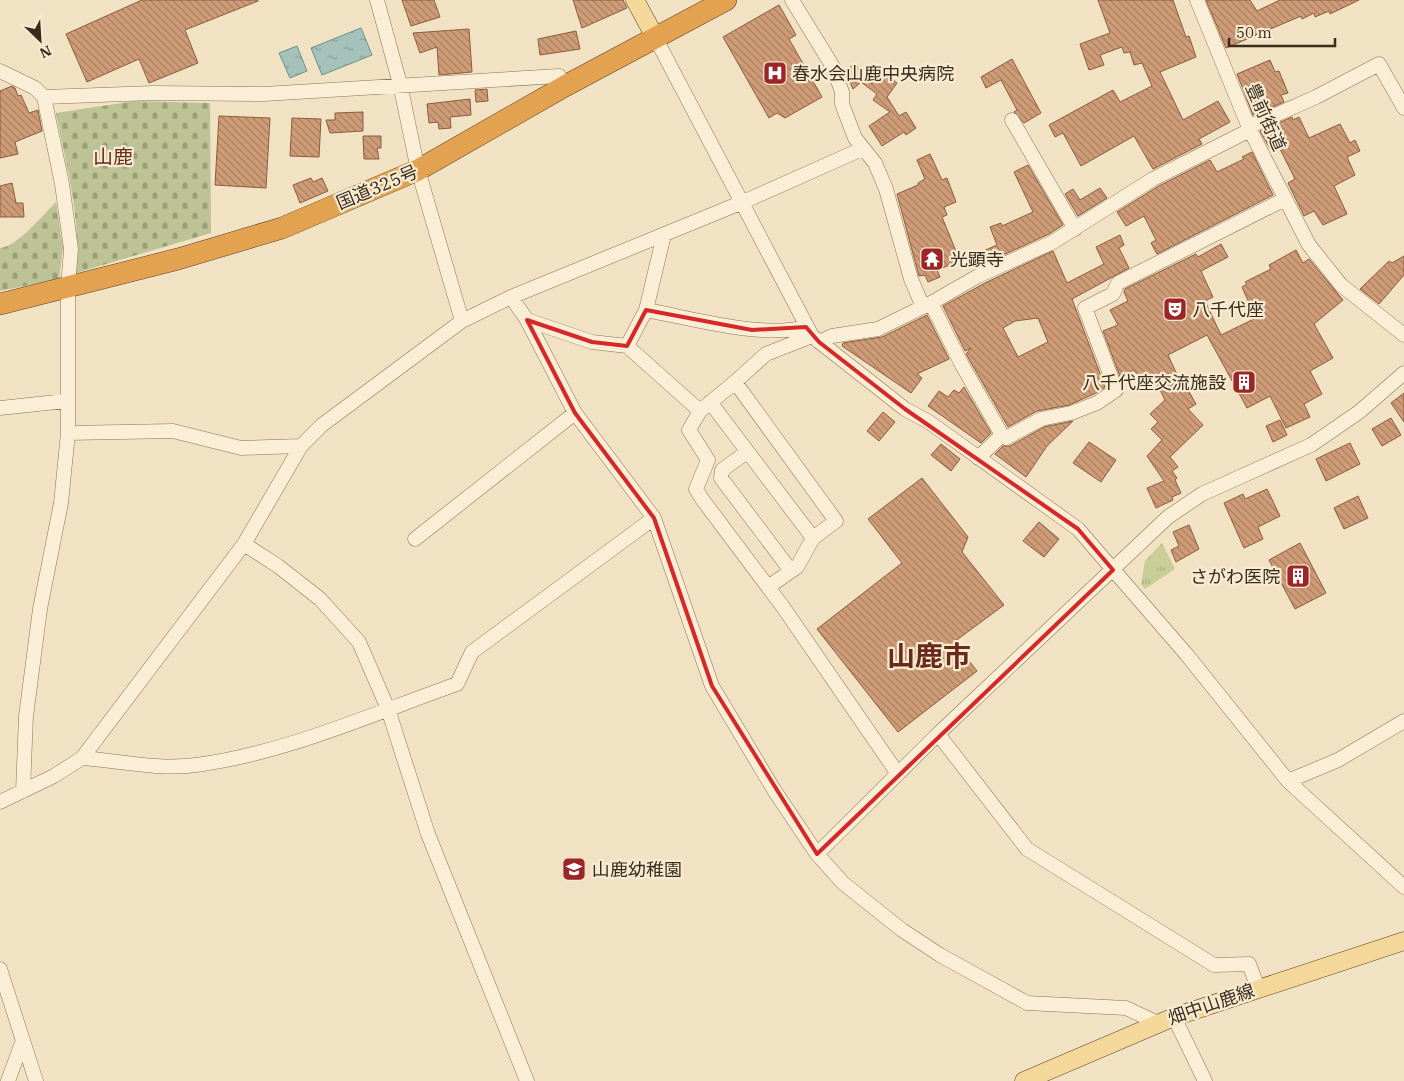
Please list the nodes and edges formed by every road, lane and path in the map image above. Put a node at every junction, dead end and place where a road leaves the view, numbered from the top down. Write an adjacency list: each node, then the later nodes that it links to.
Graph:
1 (377, 0): 8 (street)
2 (635, 0): 6 (main road)
3 (726, 0): 6 (highway, 国道325号)
4 (792, 0): 14 (street)
5 (1197, 0): 13 (street, 豊前街道)
6 (656, 39): 9 (highway, 国道325号); 17 (street)
7 (0, 71): 10 (street)
8 (400, 84): 9 (street); 10 (street); 15 (street)
9 (565, 86): 15 (highway, 国道325号)
10 (44, 98): 20 (street)
11 (1404, 108): 13 (street)
12 (1012, 120): 18 (street)
13 (1249, 129): 16 (street, 豊前街道); 18 (street)
14 (862, 149): 17 (street); 23 (street)
15 (418, 170): 20 (highway, 国道325号); 26 (street)
16 (1285, 199): 28 (street, 豊前街道); 37 (street)
17 (743, 202): 19 (street); 27 (street)
18 (1074, 229): 23 (street)
19 (664, 235): 21 (street); 24 (street)
20 (68, 286): 22 (highway, 国道325号); 32 (street)
21 (511, 297): 25 (street); 26 (street)
22 (0, 304)
23 (927, 305): 27 (street); 37 (street)
24 (646, 310): 27 (street); 29 (street)
25 (527, 320): 29 (street); 35 (street)
26 (462, 321): 38 (street)
27 (812, 335): 31 (street); 40 (street)
28 (1404, 335)
29 (627, 346): 33 (street)
30 (1404, 373): 45 (street)
31 (735, 382): 33 (street); 42 (street)
32 (66, 401): 34 (street); 36 (street)
33 (705, 406): 39 (street); 47 (street)
34 (0, 408)
35 (574, 413): 41 (street); 43 (street)
36 (68, 433): 38 (street); 54 (street)
37 (1002, 435): 40 (street)
38 (301, 446): 44 (street)
39 (747, 452): 42 (street); 46 (street)
40 (978, 458): 45 (street)
41 (654, 518): 48 (street); 56 (street)
42 (812, 538): 46 (street)
43 (416, 540)
44 (244, 544): 48 (street); 51 (street)
45 (1113, 570): 50 (street); 53 (street)
46 (791, 571): 47 (street)
47 (768, 587): 52 (street)
48 (388, 709): 51 (street); 66 (street)
49 (1404, 721): 53 (street)
50 (938, 734): 52 (street); 60 (street)
51 (82, 758): 54 (street)
52 (898, 774): 56 (street)
53 (1288, 781): 57 (street)
54 (23, 791): 55 (street)
55 (0, 802)
56 (817, 854): 62 (street)
57 (1404, 887)
58 (1404, 941): 60 (main road, 畑中山鹿線)
59 (0, 969): 63 (street)
60 (1258, 988): 61 (main road, 畑中山鹿線)
61 (1174, 1017): 62 (main road, 畑中山鹿線); 68 (street)
62 (1158, 1023): 67 (main road, 畑中山鹿線)
63 (23, 1040): 64 (street); 65 (street)
64 (8, 1081)
65 (36, 1081)
66 (527, 1081)
67 (1024, 1081)
68 (1205, 1081)

